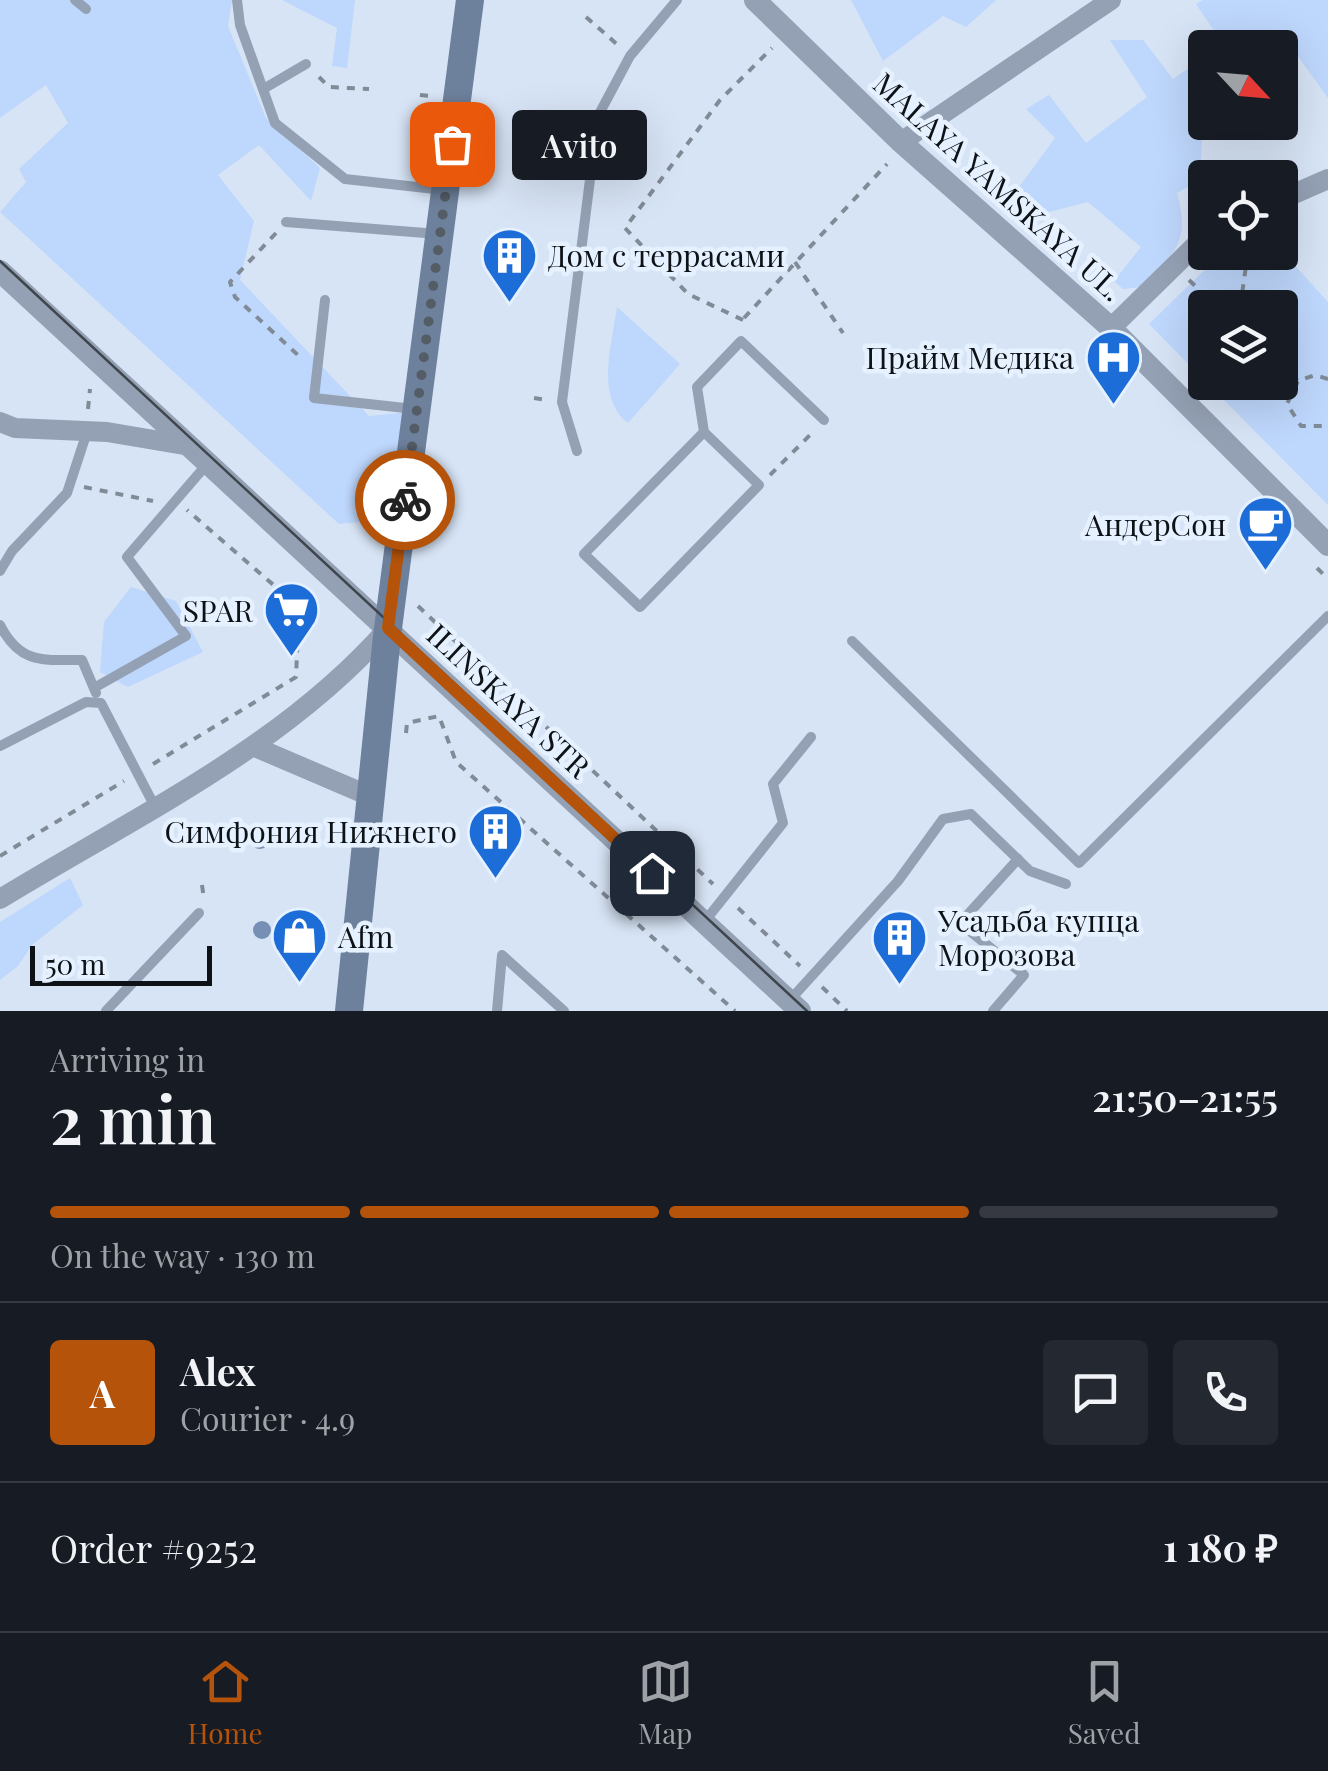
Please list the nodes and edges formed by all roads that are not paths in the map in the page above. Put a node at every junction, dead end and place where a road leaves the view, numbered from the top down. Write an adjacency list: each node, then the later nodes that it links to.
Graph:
1 (76, 0): 8 (lane)
2 (238, 0): 9 (lane)
3 (470, 0): 12 (main road)
4 (678, 0): 30 (lane)
5 (755, 0): 14 (street, MALAYA YAMSKAYA UL.)
6 (1110, 0): 14 (street)
7 (252, 6): 9 (lane)
8 (86, 9)
9 (239, 18): 11 (lane)
10 (306, 64): 11 (lane)
11 (266, 88): 16 (lane)
12 (452, 144): 13 (lane); 16 (main road)
13 (486, 148)
14 (897, 150): 23 (street, MALAYA YAMSKAYA UL.)
15 (1328, 179): 17 (street)
16 (445, 190): 19 (main road)
17 (1298, 192)
18 (286, 222): 19 (lane)
19 (439, 234): 24 (main road)
20 (1188, 253): 23 (street)
21 (0, 271): 29 (street, ILINSKAYA STR)
22 (325, 300): 24 (lane)
23 (1111, 328): 32 (street, MALAYA YAMSKAYA UL.)
24 (416, 409): 36 (main road)
25 (824, 420): 28 (lane)
26 (0, 422): 27 (street)
27 (87, 431): 29 (street); 33 (lane)
28 (704, 432): 28 (lane)
29 (190, 446): 31 (street, ILINSKAYA STR)
30 (576, 451)
31 (208, 462): 36 (street, ILINSKAYA STR); 38 (lane)
32 (1328, 545)
33 (0, 571)
34 (1328, 616): 37 (lane)
35 (0, 625): 38 (lane)
36 (388, 628): 42 (street); 43 (main road); 49 (street, ILINSKAYA STR)
37 (852, 641)
38 (94, 688): 39 (lane)
39 (100, 703): 41 (lane); 44 (lane)
40 (811, 737): 49 (lane)
41 (0, 746)
42 (255, 747): 43 (street); 44 (street)
43 (372, 796): 52 (main road)
44 (154, 804): 47 (street)
45 (1018, 860): 46 (lane); 50 (lane); 55 (lane)
46 (1066, 884)
47 (0, 899)
48 (199, 914): 51 (lane)
49 (704, 922): 50 (street, ILINSKAYA STR)
50 (795, 1006)
51 (106, 1011)
52 (350, 1011)
53 (498, 1011): 54 (lane)
54 (564, 1011)
55 (994, 1011)

